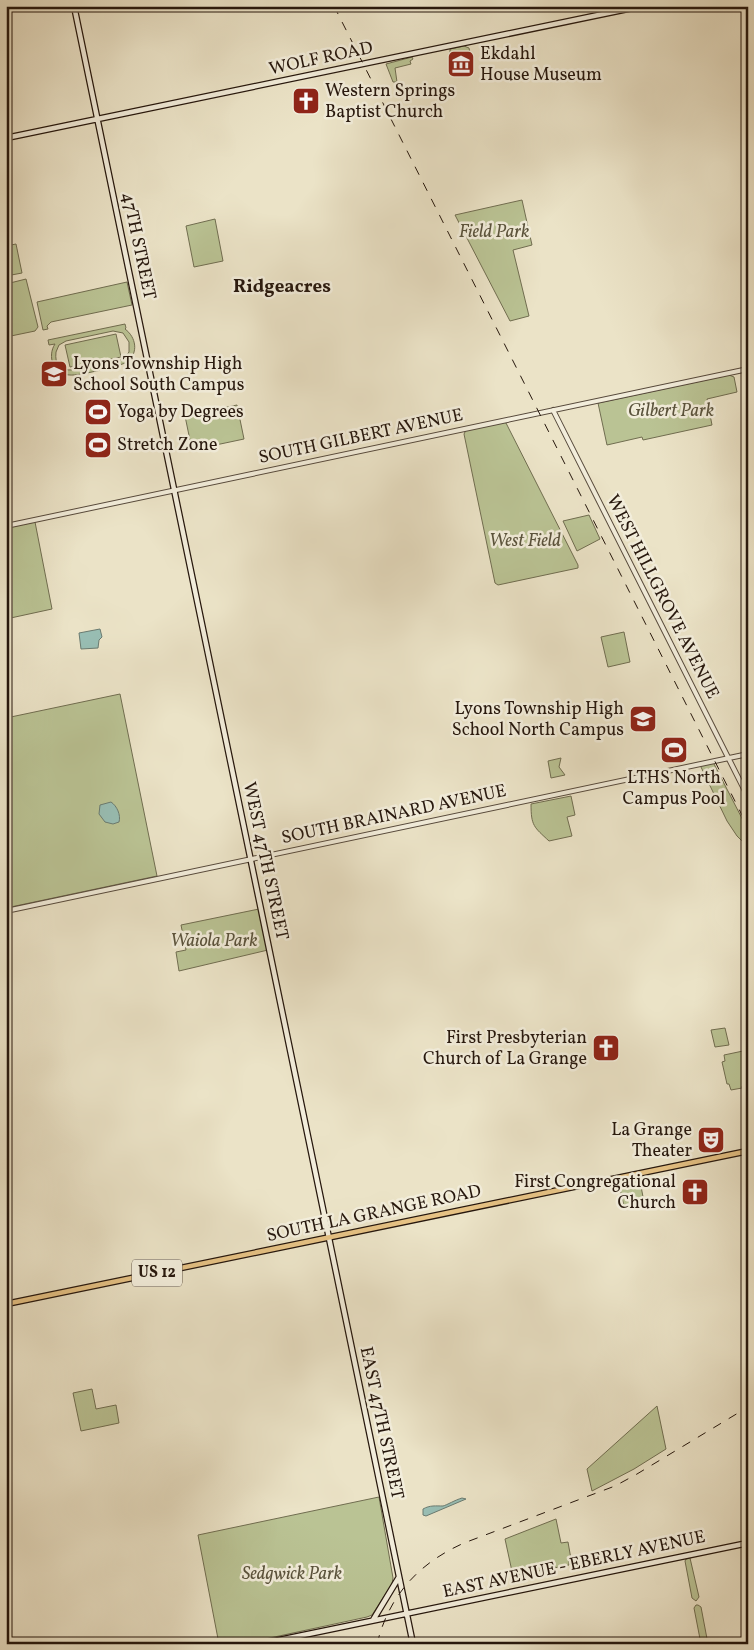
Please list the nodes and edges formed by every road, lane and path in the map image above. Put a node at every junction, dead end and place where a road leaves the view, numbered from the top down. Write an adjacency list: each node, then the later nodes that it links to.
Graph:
1 (74, 6): 3 (main road, 47TH STREET)
2 (642, 6): 3 (main road, WOLF ROAD)
3 (98, 119): 4 (main road, WOLF ROAD); 7 (main road, 47TH STREET)
4 (6, 138)
5 (748, 369): 6 (street, SOUTH GILBERT AVENUE)
6 (553, 410): 7 (street, SOUTH GILBERT AVENUE); 10 (street, WEST HILLGROVE AVENUE)
7 (174, 490): 8 (street, SOUTH GILBERT AVENUE); 12 (main road, WEST 47TH STREET)
8 (6, 526)
9 (748, 754): 10 (street, SOUTH BRAINARD AVENUE)
10 (728, 759): 11 (street, WEST HILLGROVE AVENUE); 12 (street, SOUTH BRAINARD AVENUE)
11 (748, 797)
12 (251, 859): 13 (street, SOUTH BRAINARD AVENUE); 15 (main road, WEST 47TH STREET)
13 (6, 911)
14 (748, 1151): 15 (main road, SOUTH LA GRANGE ROAD / US 12)
15 (330, 1237): 16 (main road, SOUTH LA GRANGE ROAD / US 12); 18 (main road, EAST 47TH STREET)
16 (6, 1304)
17 (748, 1543): 19 (main road, EAST AVENUE - EBERLY AVENUE)
18 (399, 1577): 19 (main road, EAST 47TH STREET); 20 (main road)
19 (407, 1613): 20 (main road, EAST AVENUE - EBERLY AVENUE); 22 (main road)
20 (373, 1620): 21 (main road, EAST AVENUE - EBERLY AVENUE)
21 (260, 1644)
22 (413, 1644)

